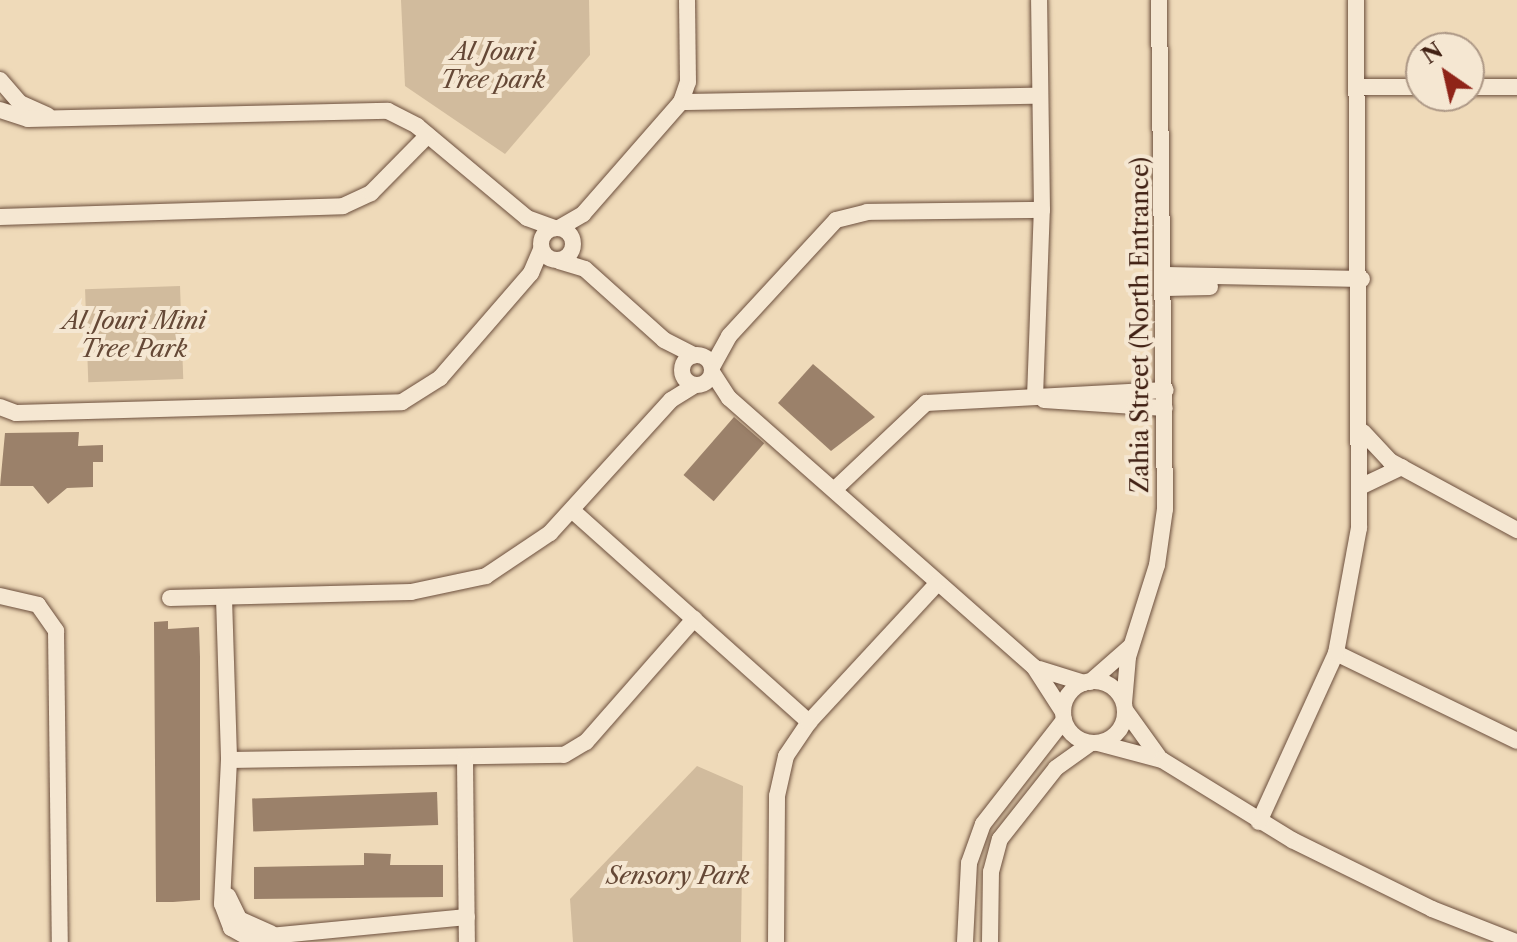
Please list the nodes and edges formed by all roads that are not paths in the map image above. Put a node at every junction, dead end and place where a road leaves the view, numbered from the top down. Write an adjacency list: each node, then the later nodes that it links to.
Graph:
1 (687, 0): 11 (street)
2 (1039, 0): 10 (street)
3 (1159, 0): 26 (street, Zahia Street (North Entrance))
4 (1356, 0): 6 (street)
5 (0, 80): 13 (street)
6 (1360, 87): 7 (street); 25 (street)
7 (1405, 87)
8 (1485, 87): 9 (street)
9 (1517, 87)
10 (1039, 96): 11 (street); 15 (street)
11 (681, 102): 16 (street)
12 (0, 110): 13 (street)
13 (49, 115): 14 (street)
14 (428, 135): 17 (street); 18 (street)
15 (1042, 210): 27 (street); 34 (street)
16 (583, 214): 19 (street); 20 (street)
17 (0, 217)
18 (527, 218): 19 (street); 21 (street)
19 (557, 228): 20 (street); 21 (street)
20 (573, 242): 22 (street); 23 (street)
21 (540, 248): 22 (street); 24 (street)
22 (557, 261): 23 (street); 24 (street)
23 (585, 269): 28 (street)
24 (531, 273): 37 (street)
25 (1362, 279): 26 (street); 39 (street)
26 (1166, 281): 33 (street, Zahia Street (North Entrance))
27 (729, 336): 29 (street); 30 (street)
28 (664, 340): 29 (street); 31 (street)
29 (696, 354): 30 (street); 31 (street)
30 (712, 370): 32 (street); 35 (street)
31 (682, 371): 32 (street); 36 (street)
32 (697, 385): 35 (street); 36 (street)
33 (1166, 390): 34 (street); 38 (street, Zahia Street (North Entrance))
34 (1035, 397): 38 (street); 42 (street)
35 (729, 398): 42 (street)
36 (671, 400): 43 (street)
37 (0, 407)
38 (1165, 408): 50 (street, Zahia Street (North Entrance))
39 (1363, 432): 40 (street); 41 (street)
40 (1402, 467): 41 (street); 44 (street)
41 (1362, 486): 51 (street)
42 (834, 490): 45 (street)
43 (573, 511): 48 (street); 49 (street)
44 (1517, 530)
45 (937, 584): 52 (street); 56 (street)
46 (0, 596): 64 (street)
47 (170, 598): 48 (street)
48 (224, 598): 59 (street)
49 (694, 619): 56 (street); 60 (street)
50 (1131, 645): 53 (street); 54 (street, Zahia Street (North Entrance))
51 (1336, 653): 57 (street); 62 (street)
52 (1034, 667): 53 (street); 55 (street)
53 (1087, 682): 54 (street); 55 (street)
54 (1125, 706): 58 (street); 61 (street)
55 (1064, 716): 58 (street); 67 (street)
56 (809, 722): 66 (street)
57 (1517, 741)
58 (1094, 743): 61 (street); 68 (street)
59 (229, 760): 60 (street); 63 (street)
60 (465, 760): 63 (street)
61 (1162, 760): 62 (street)
62 (1259, 822): 69 (street)
63 (467, 917): 65 (street)
64 (60, 942)
65 (467, 942)
66 (776, 942)
67 (965, 942)
68 (990, 942)
69 (1516, 942)

